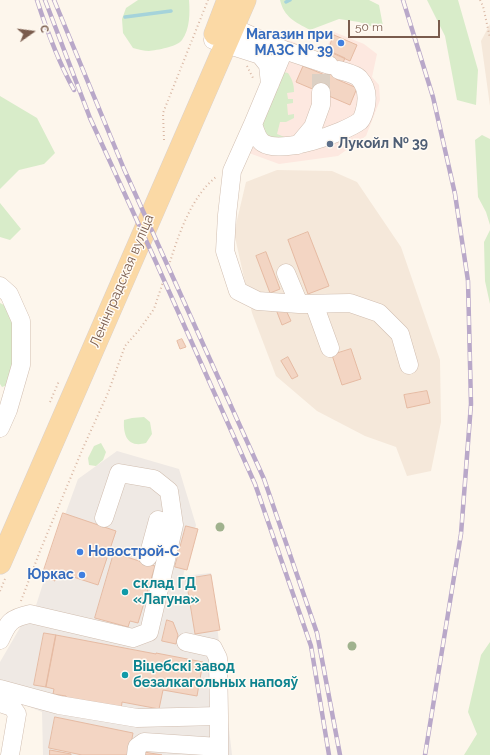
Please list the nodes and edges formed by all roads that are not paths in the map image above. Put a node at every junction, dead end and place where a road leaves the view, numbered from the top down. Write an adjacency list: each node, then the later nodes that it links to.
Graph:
1 (228, 0): 3 (main road, Ленінградская вуліца)
2 (245, 0): 3 (main road, Ленінградская вуліца)
3 (223, 34): 4 (lane); 5 (lane); 17 (main road, Ленінградская вуліца); 19 (main road, Ленінградская вуліца)
4 (284, 50): 5 (lane); 8 (lane)
5 (270, 84): 7 (lane)
6 (321, 92): 8 (lane)
7 (254, 124): 8 (lane); 11 (lane)
8 (298, 145)
9 (286, 272): 11 (lane)
10 (0, 286): 14 (lane)
11 (306, 304): 12 (lane); 13 (lane)
12 (330, 348)
13 (409, 365)
14 (0, 428)
15 (104, 518): 16 (lane)
16 (174, 525): 18 (lane); 20 (lane)
17 (0, 532)
18 (148, 557)
19 (0, 563)
20 (0, 640)
21 (186, 642): 24 (lane)
22 (0, 689): 24 (lane)
23 (0, 703): 26 (lane)
24 (219, 716): 25 (lane)
25 (219, 751): 27 (lane)
26 (10, 755)
27 (136, 755)

